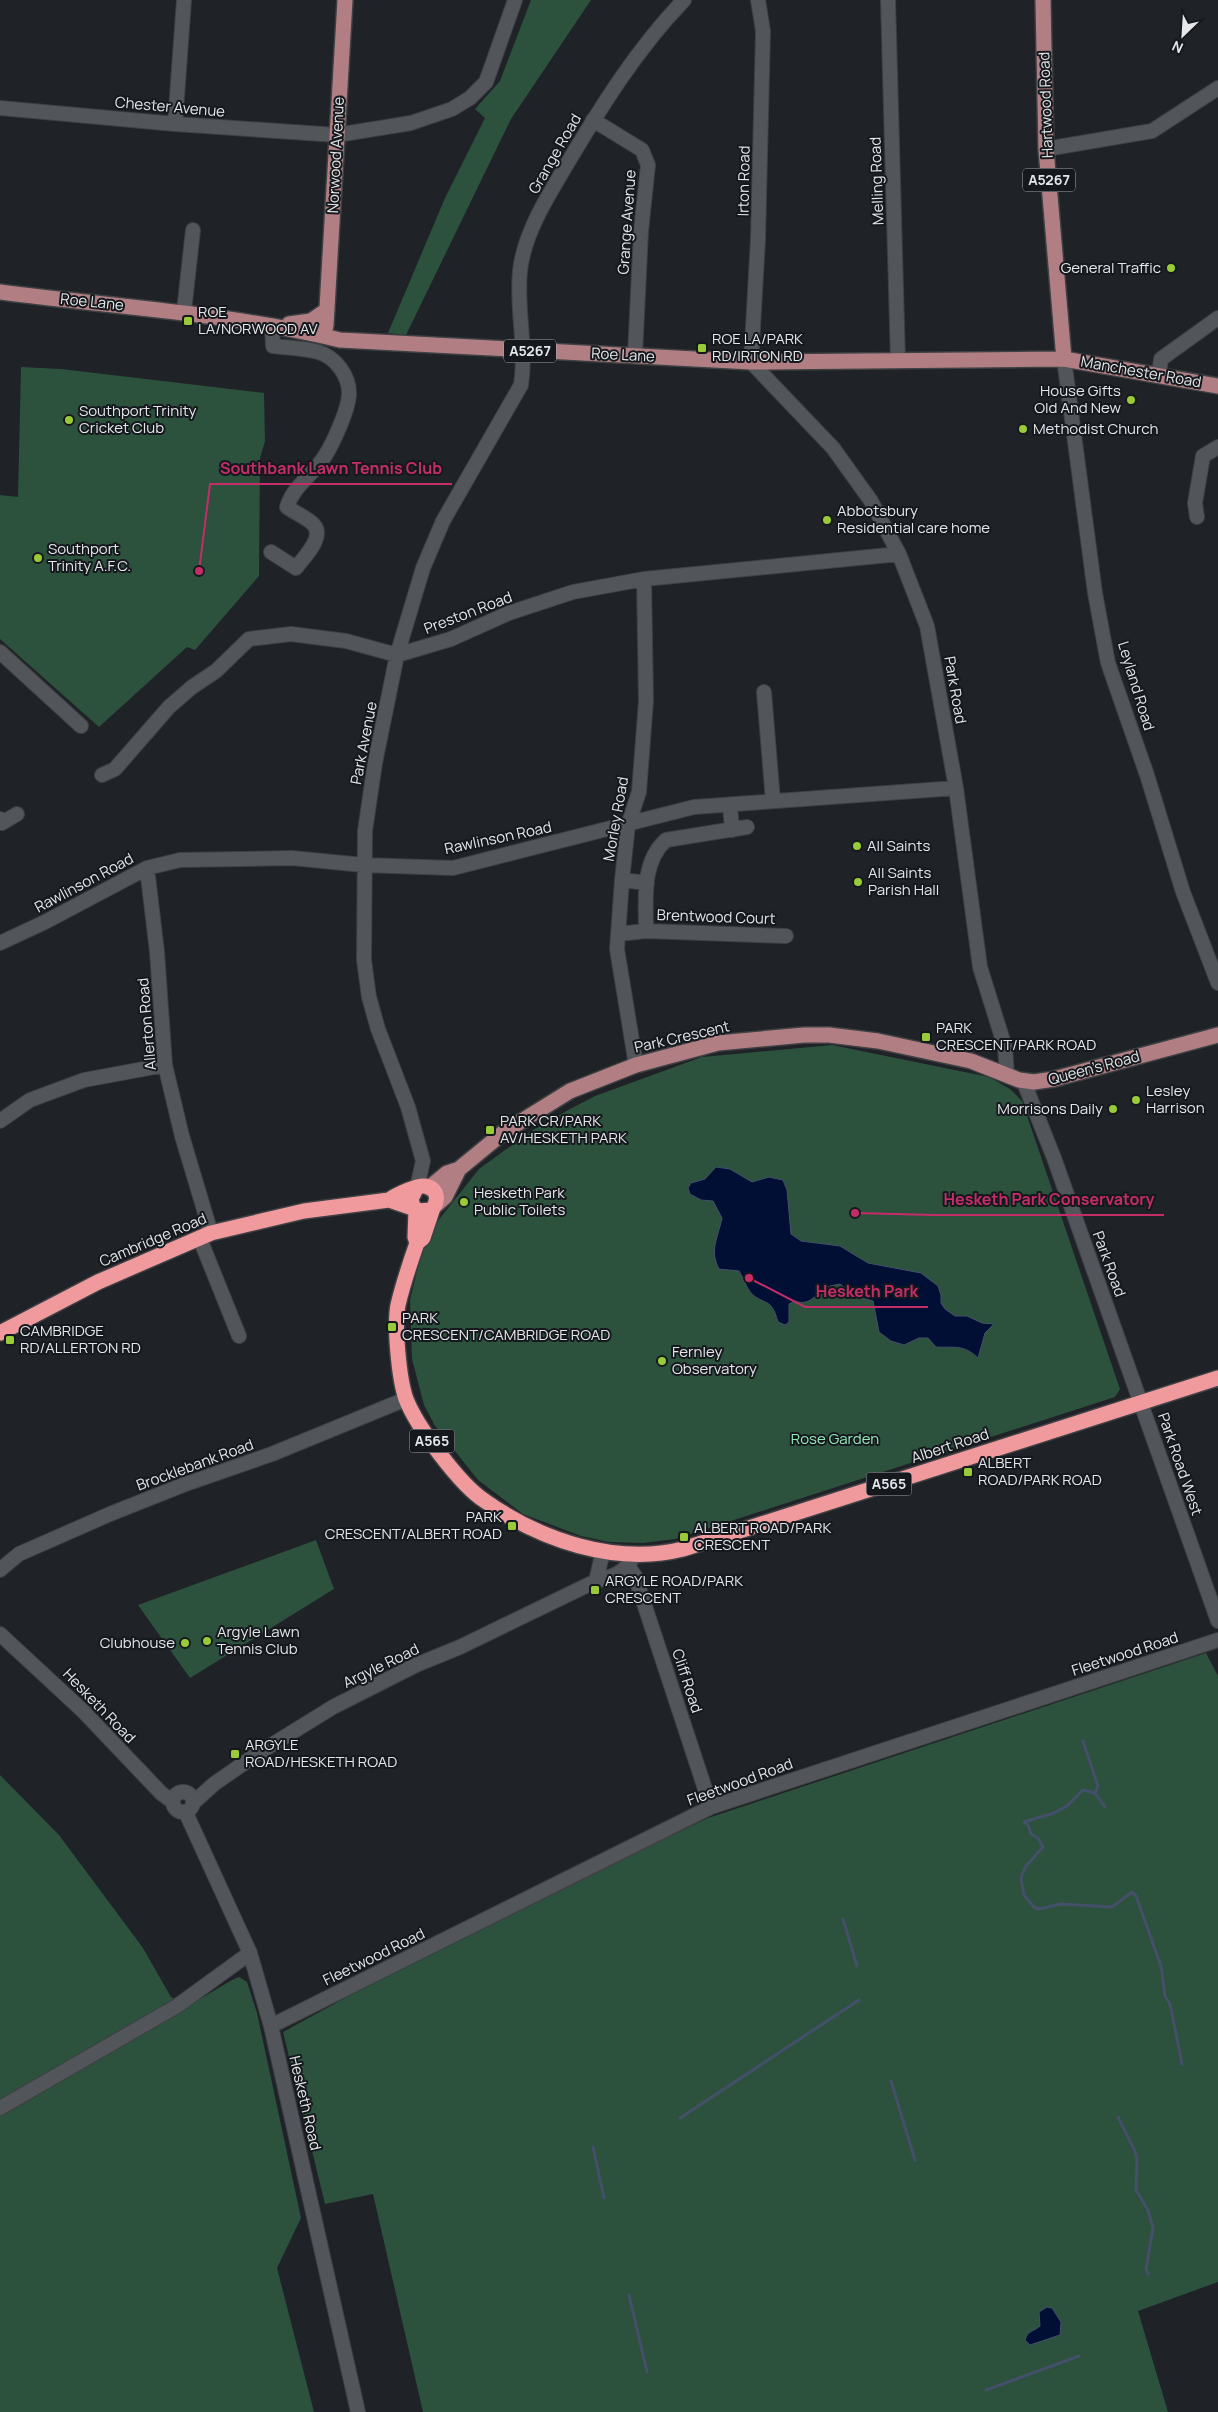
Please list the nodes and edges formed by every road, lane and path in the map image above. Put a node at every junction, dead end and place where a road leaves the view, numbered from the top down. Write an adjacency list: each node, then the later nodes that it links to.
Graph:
1 (184, 0): 11 (street)
2 (345, 0): 12 (main road, Norwood Avenue)
3 (515, 0): 12 (street, Chester Avenue)
4 (684, 0): 10 (street, Grange Road)
5 (758, 0): 25 (street, Irton Road)
6 (888, 0): 24 (street, Melling Road)
7 (1043, 0): 13 (main road, Hartwood Road / A5267)
8 (1218, 88): 13 (street)
9 (0, 108): 11 (street, Chester Avenue)
10 (593, 120): 21 (street, Grange Road); 22 (street, Grange Avenue)
11 (175, 124): 12 (street, Chester Avenue)
12 (337, 135): 16 (main road, Norwood Avenue)
13 (1046, 149): 23 (main road, Hartwood Road / A5267)
14 (193, 230): 17 (street)
15 (0, 292): 17 (main road, Roe Lane / A5267)
16 (327, 310): 19 (main road); 20 (main road, Norwood Avenue)
17 (184, 311): 19 (main road, Roe Lane / A5267)
18 (1218, 318): 26 (street)
19 (275, 326): 20 (main road, Roe Lane / A5267); 30 (street)
20 (324, 336): 21 (main road, Roe Lane / A5267)
21 (524, 351): 22 (main road, Roe Lane / A5267); 34 (street, Park Avenue)
22 (635, 355): 25 (main road, Roe Lane / A5267)
23 (1064, 359): 24 (main road, Roe Lane / A5267); 26 (main road, Manchester Road); 54 (street, Leyland Road)
24 (898, 361): 25 (main road, Roe Lane / A5267)
25 (750, 362): 31 (street, Park Road)
26 (1158, 374): 27 (main road, Manchester Road)
27 (1218, 386)
28 (1218, 446): 29 (street)
29 (1197, 518)
30 (271, 552)
31 (899, 554): 32 (street, Preston Road); 38 (street, Park Road)
32 (644, 579): 34 (street, Preston Road); 43 (street, Morley Road)
33 (0, 652): 36 (street)
34 (398, 656): 37 (street); 46 (street, Park Avenue)
35 (764, 692): 39 (street)
36 (81, 726)
37 (102, 776)
38 (956, 788): 39 (street, Rawlinson Road); 59 (street, Park Road)
39 (772, 802): 40 (street, Rawlinson Road)
40 (730, 805): 43 (street, Rawlinson Road); 45 (street)
41 (17, 814): 42 (street)
42 (0, 820)
43 (628, 825): 46 (street, Rawlinson Road); 48 (street, Morley Road)
44 (747, 827): 45 (street, Brentwood Court)
45 (732, 830): 49 (street, Brentwood Court)
46 (363, 865): 47 (street, Rawlinson Road); 63 (street, Park Avenue)
47 (148, 868): 53 (street, Rawlinson Road); 57 (street, Allerton Road)
48 (622, 880): 49 (street); 51 (street, Morley Road)
49 (646, 883): 50 (street, Brentwood Court)
50 (646, 931): 51 (street, Brentwood Court); 52 (street, Brentwood Court)
51 (618, 934): 58 (street, Morley Road)
52 (786, 936)
53 (0, 943)
54 (1218, 983)
55 (1218, 1035): 60 (main road, Queen's Road)
56 (971, 1061): 58 (main road, Park Crescent); 59 (main road, Queen's Road)
57 (165, 1065): 61 (street); 67 (street, Allerton Road)
58 (636, 1065): 62 (main road, Park Crescent)
59 (1007, 1075): 60 (main road, Queen's Road)
60 (1023, 1080): 73 (street, Park Road)
61 (0, 1121)
62 (459, 1169): 63 (main road, Park Crescent); 65 (main road, Park Crescent)
63 (423, 1188): 64 (highway, Cambridge Road); 65 (highway); 66 (highway, A565)
64 (389, 1200): 66 (highway, Cambridge Road); 67 (highway, Cambridge Road)
65 (435, 1206): 66 (highway); 68 (highway, Park Crescent / A565)
66 (416, 1209): 68 (highway, Park Crescent / A565)
67 (205, 1236): 69 (highway, Cambridge Road); 70 (street, Allerton Road)
68 (417, 1243): 72 (highway, Park Crescent / A565)
69 (0, 1333)
70 (238, 1336)
71 (1218, 1378): 73 (highway, Albert Road / A565)
72 (406, 1399): 74 (highway, Park Crescent / A565); 76 (street, Brocklebank Road)
73 (1142, 1403): 75 (highway, Albert Road / A565); 78 (street, Park Road West)
74 (603, 1551): 75 (highway, Park Crescent / A565); 77 (street)
75 (631, 1560): 77 (street, Argyle Road); 82 (street, Cliff Road)
76 (0, 1570)
77 (596, 1581): 81 (street, Argyle Road)
78 (1218, 1620)
79 (0, 1634): 81 (street, Hesketh Road)
80 (1218, 1640): 82 (street, Fleetwood Road)
81 (190, 1807): 83 (street, Hesketh Road)
82 (712, 1807): 84 (street, Fleetwood Road)
83 (250, 1953): 84 (street, Hesketh Road); 85 (street)
84 (271, 2026): 86 (street, Hesketh Road)
85 (0, 2108)
86 (358, 2412)

